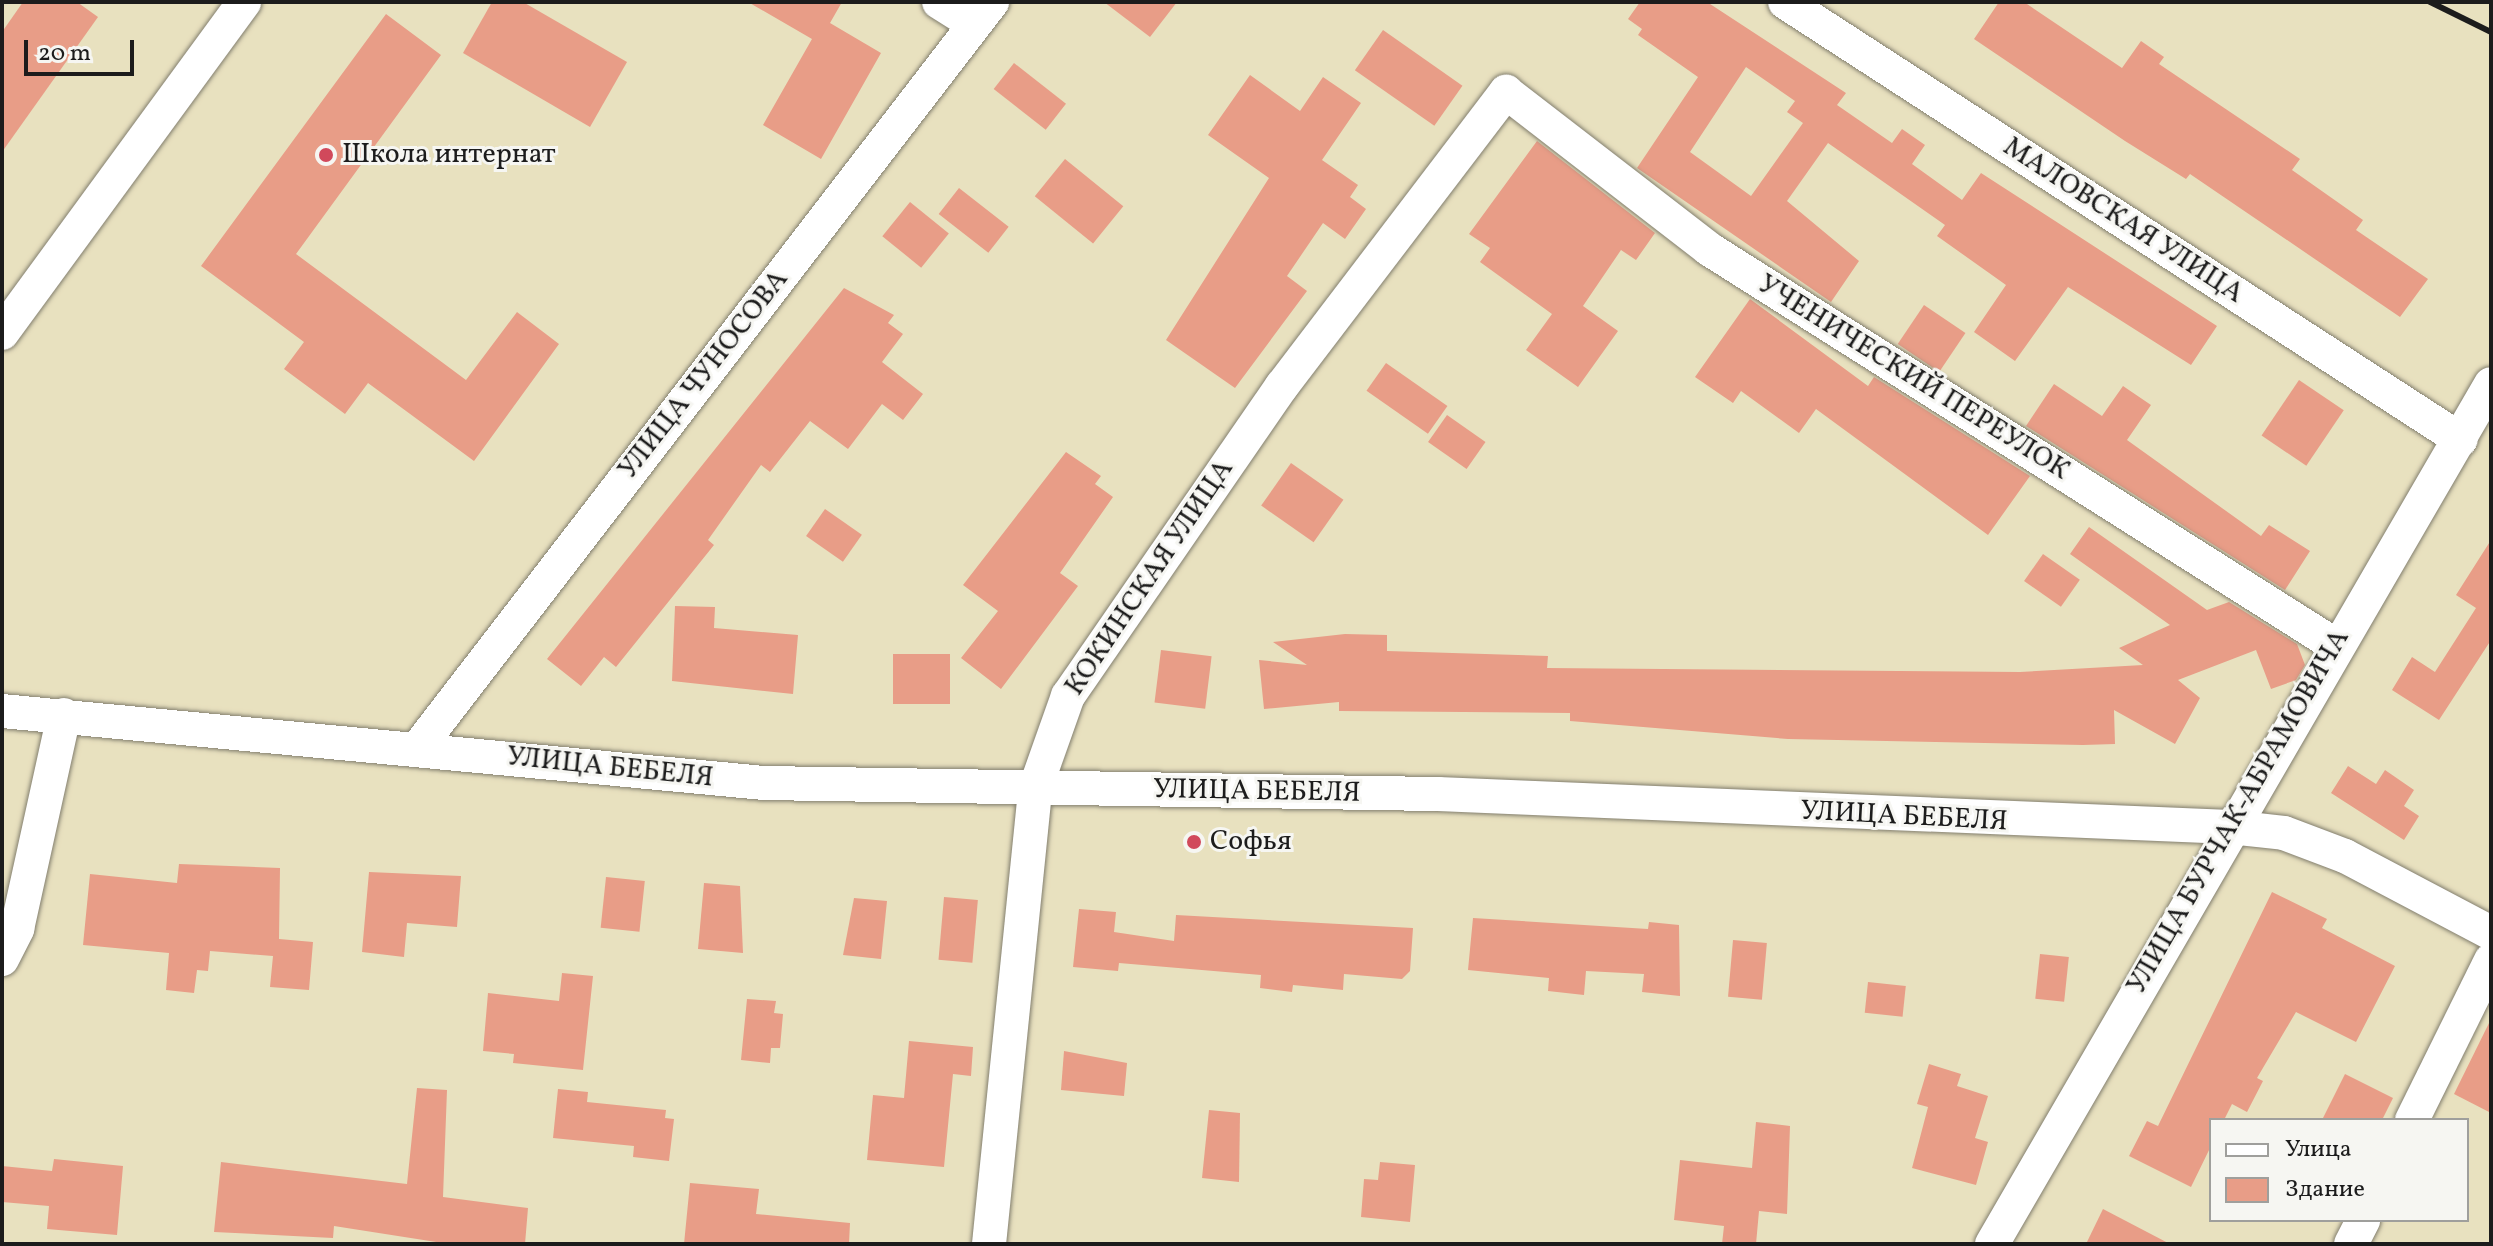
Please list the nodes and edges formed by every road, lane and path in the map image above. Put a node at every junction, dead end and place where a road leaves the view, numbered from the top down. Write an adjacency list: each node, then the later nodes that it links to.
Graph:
1 (244, 2): 6 (street)
2 (939, 2): 4 (street)
3 (1785, 2): 8 (street, МАЛОВСКАЯ УЛИЦА)
4 (983, 13): 12 (street, УЛИЦА ЧУНОСОВА)
5 (1506, 92): 9 (street, УЧЕНИЧЕСКИЙ ПЕРЕУЛОК); 13 (street, КОКИНСКАЯ УЛИЦА)
6 (2, 333)
7 (2491, 384): 8 (street, УЛИЦА БУРЧАК-АБРАМОВИЧА)
8 (2461, 440): 9 (street, УЛИЦА БУРЧАК-АБРАМОВИЧА)
9 (2335, 645): 14 (street, УЛИЦА БУРЧАК-АБРАМОВИЧА)
10 (2, 711): 11 (street, УЛИЦА БЕБЕЛЯ)
11 (64, 715): 12 (street, УЛИЦА БЕБЕЛЯ); 16 (street)
12 (417, 749): 13 (street, УЛИЦА БЕБЕЛЯ)
13 (1035, 789): 14 (street, УЛИЦА БЕБЕЛЯ); 20 (street, КОКИНСКАЯ УЛИЦА)
14 (2230, 827): 15 (street, УЛИЦА БЕБЕЛЯ); 21 (street, УЛИЦА БУРЧАК-АБРАМОВИЧА)
15 (2491, 933)
16 (2, 959)
17 (2491, 960): 18 (street)
18 (2413, 1118)
19 (2362, 1222): 22 (street)
20 (989, 1244)
21 (1992, 1244)
22 (2351, 1244)

